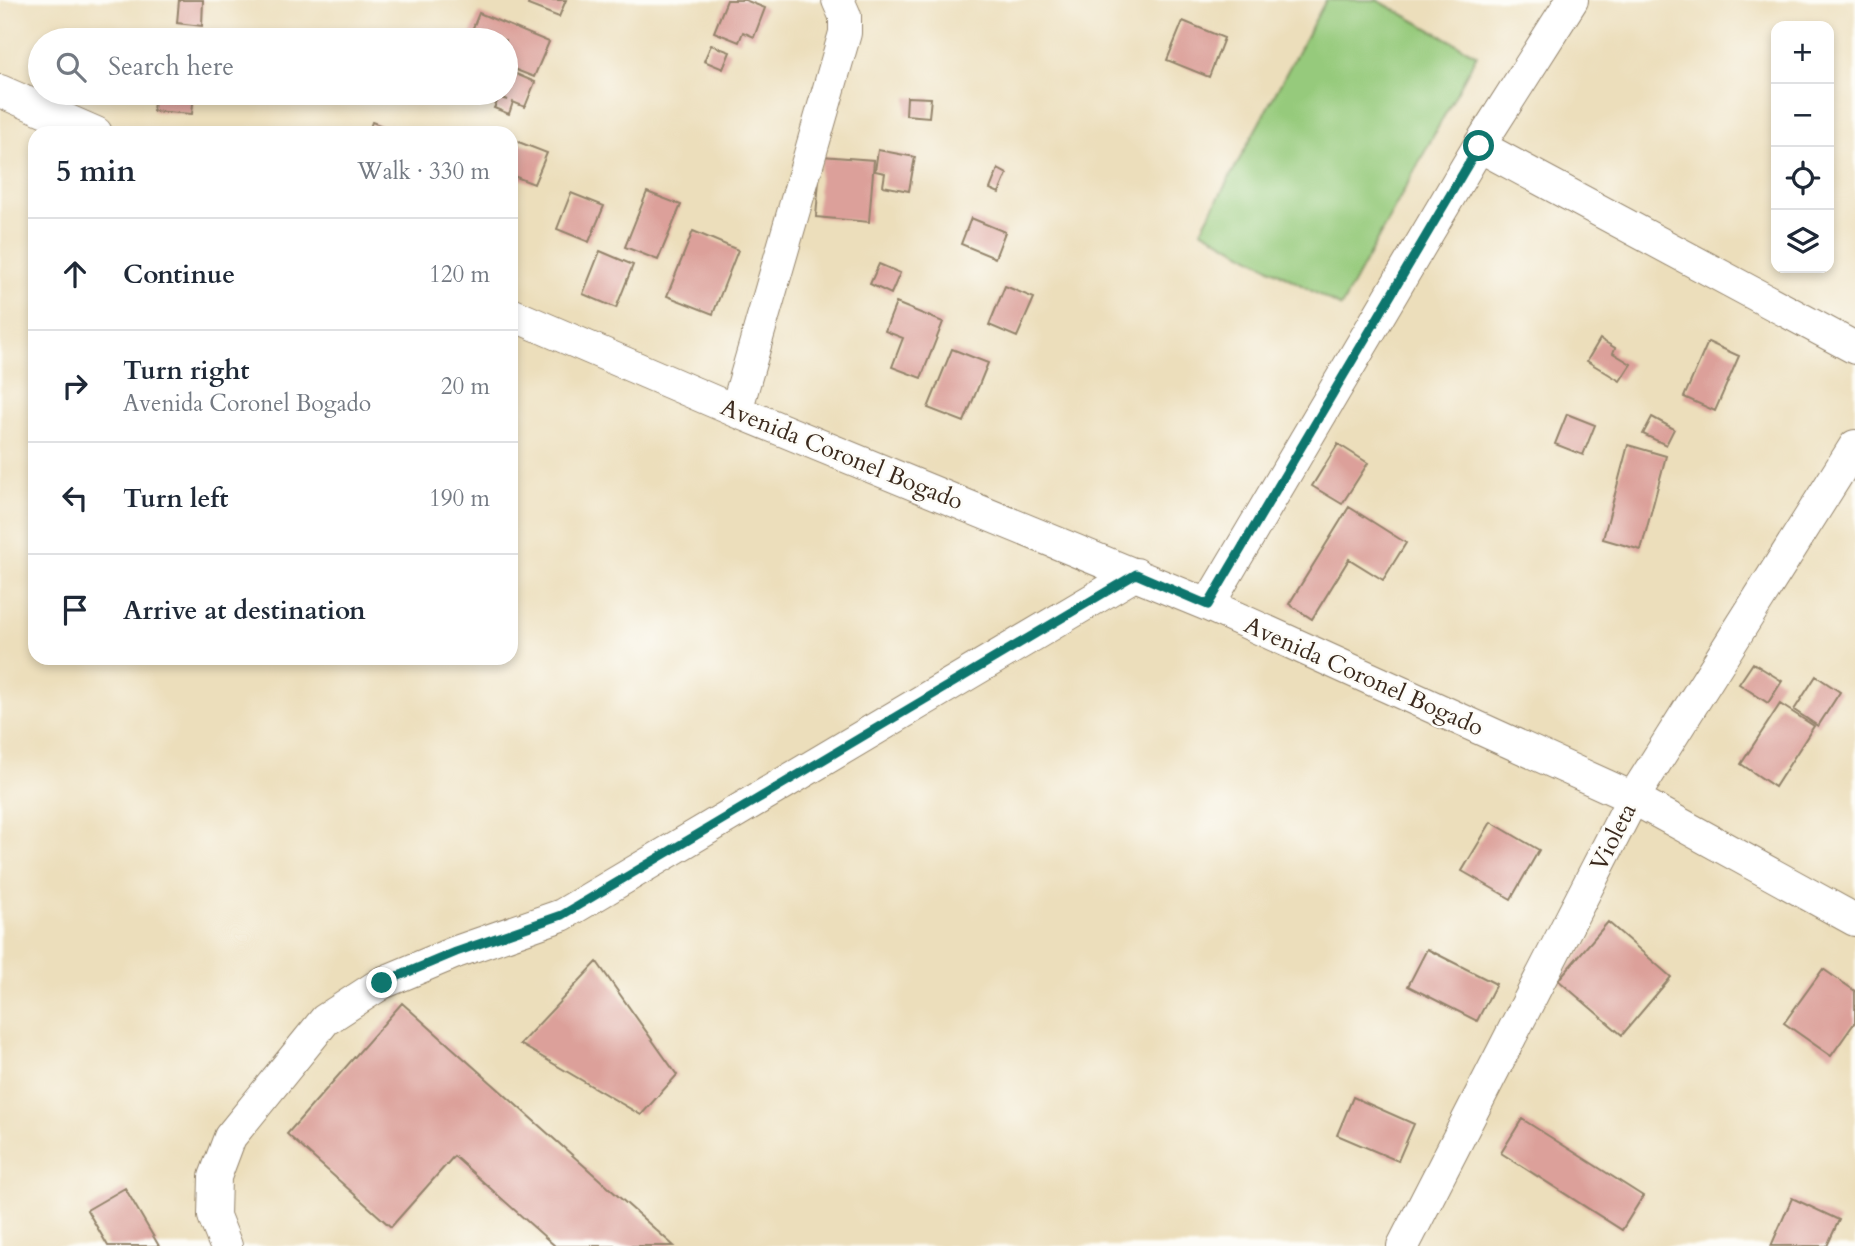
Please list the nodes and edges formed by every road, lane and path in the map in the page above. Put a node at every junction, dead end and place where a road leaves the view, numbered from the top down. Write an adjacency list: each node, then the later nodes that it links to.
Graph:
1 (838, 0): 10 (street)
2 (1573, 0): 7 (street)
3 (0, 91): 4 (street)
4 (28, 103)
5 (32, 105): 6 (street)
6 (80, 126)
7 (1479, 146): 9 (street); 13 (street)
8 (518, 317): 10 (street, Avenida Coronel Bogado)
9 (1855, 348)
10 (736, 411): 12 (street, Avenida Coronel Bogado)
11 (1855, 446): 14 (street, Violeta)
12 (1136, 574): 13 (street, Avenida Coronel Bogado); 16 (street)
13 (1208, 605): 14 (street, Avenida Coronel Bogado)
14 (1633, 798): 15 (street, Avenida Coronel Bogado); 17 (street, Violeta)
15 (1855, 920)
16 (226, 1246)
17 (1403, 1246)

